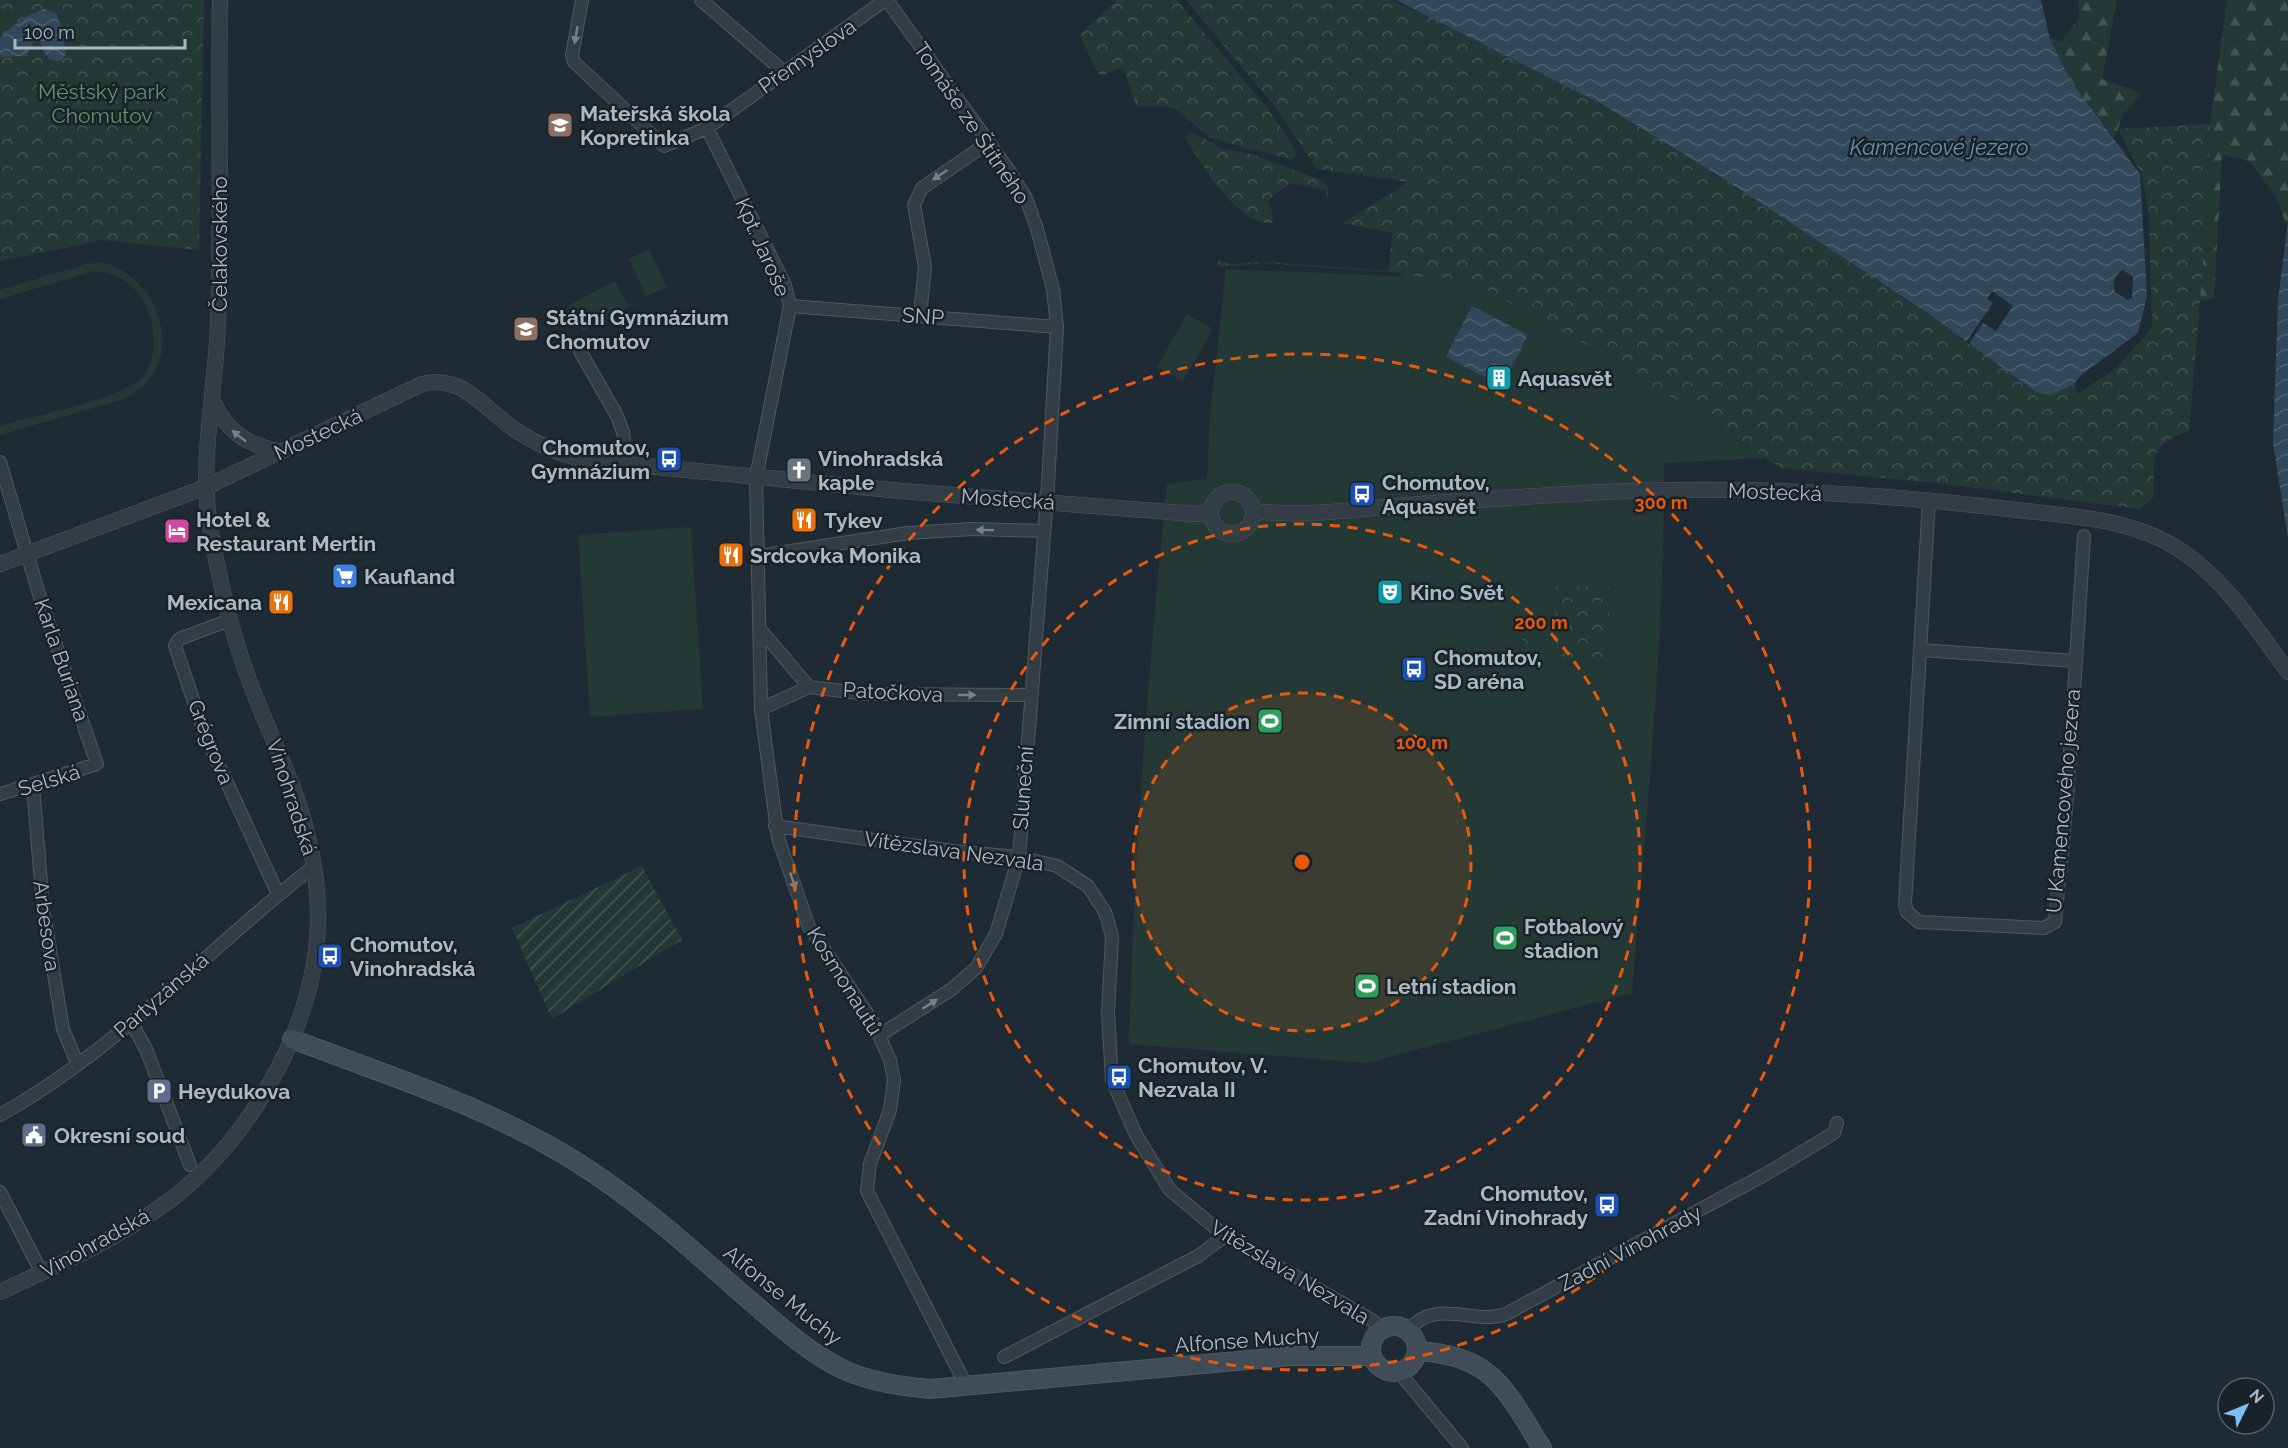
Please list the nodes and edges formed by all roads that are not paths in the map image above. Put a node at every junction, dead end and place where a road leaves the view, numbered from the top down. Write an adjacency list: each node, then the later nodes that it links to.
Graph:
1 (220, 0): 12 (street, Čelakovského)
2 (582, 0): 6 (street, Přemyslova, one-way to 6)
3 (701, 0): 5 (street)
4 (886, 0): 5 (street, Přemyslova); 7 (street, Tomáše ze Štítného)
5 (784, 72): 6 (street, Přemyslova)
6 (706, 128): 8 (street, Kpt. Jaroše)
7 (989, 142): 9 (street, one-way to 9); 10 (street, Tomáše ze Štítného)
8 (790, 306): 9 (street, SNP); 16 (street, Kpt. Jaroše)
9 (920, 315): 10 (street, SNP)
10 (1057, 327): 19 (street, Tomáše ze Štítného)
11 (580, 351): 15 (street)
12 (213, 401): 13 (street, one-way to 12); 17 (street, Čelakovského)
13 (280, 452): 15 (street, Mostecká); 17 (street, Mostecká)
14 (0, 462): 24 (street, Karla Buriana)
15 (627, 465): 16 (street, Mostecká)
16 (756, 478): 19 (street, Mostecká); 25 (street, Kosmonautů)
17 (206, 487): 24 (street, Mostecká); 27 (street, Vinohradská)
18 (1929, 500): 20 (street, Mostecká); 29 (street, U Kamencového jezera); 31 (street, Mostecká)
19 (1047, 502): 21 (street, Mostecká); 22 (street, Tomáše ze Štítného)
20 (1253, 511): 21 (street); 21 (street)
21 (1210, 513)
22 (1044, 525): 25 (street, Mostecká, one-way to 25); 33 (street, Sluneční)
23 (2084, 536): 30 (street, U Kamencového jezera)
24 (28, 555): 26 (street, Mostecká); 35 (street, Karla Buriana)
25 (758, 556): 28 (street, Kosmonautů)
26 (0, 564)
27 (230, 620): 40 (street, Vinohradská); 41 (street, Grégrova)
28 (759, 628): 32 (street); 34 (street, Kosmonautů)
29 (1922, 650): 30 (street, U Kamencového jezera); 30 (street, U Kamencového jezera)
30 (2075, 661)
31 (2288, 672)
32 (809, 687): 33 (street, Patočkova, one-way to 33); 34 (street, Patočkova)
33 (1030, 695): 39 (street, Sluneční)
34 (761, 709): 38 (street, Kosmonautů)
35 (97, 764): 36 (street, Selská)
36 (33, 785): 37 (street, Selská); 45 (street, Arbesova)
37 (0, 794)
38 (776, 826): 39 (street, Vítězslava Nezvala); 43 (street, Kosmonautů, one-way to 43)
39 (1019, 857): 43 (street, Sluneční, one-way to 39); 50 (street, Vítězslava Nezvala)
40 (314, 866): 41 (street, Partyzánská); 44 (street, Vinohradská)
41 (278, 894): 42 (street, Partyzánská)
42 (131, 1022): 45 (street, Partyzánská); 48 (street)
43 (880, 1035): 59 (street, Kosmonautů)
44 (292, 1039): 51 (street, Vinohradská); 59 (main road, Alfonse Muchy)
45 (77, 1063): 46 (street, Partyzánská)
46 (0, 1114)
47 (1837, 1123): 54 (street, Zadní Vinohrady)
48 (190, 1165)
49 (0, 1192): 51 (street)
50 (1225, 1236): 53 (street, Vítězslava Nezvala); 57 (street)
51 (42, 1273): 52 (street, Vinohradská)
52 (0, 1292)
53 (1382, 1329): 54 (main road); 56 (main road)
54 (1407, 1331): 55 (main road)
55 (1417, 1351): 58 (main road); 61 (main road)
56 (1372, 1356): 58 (main road); 59 (main road, Alfonse Muchy)
57 (1004, 1357)
58 (1399, 1371): 60 (street)
59 (967, 1387)
60 (1462, 1448)
61 (1542, 1448)

